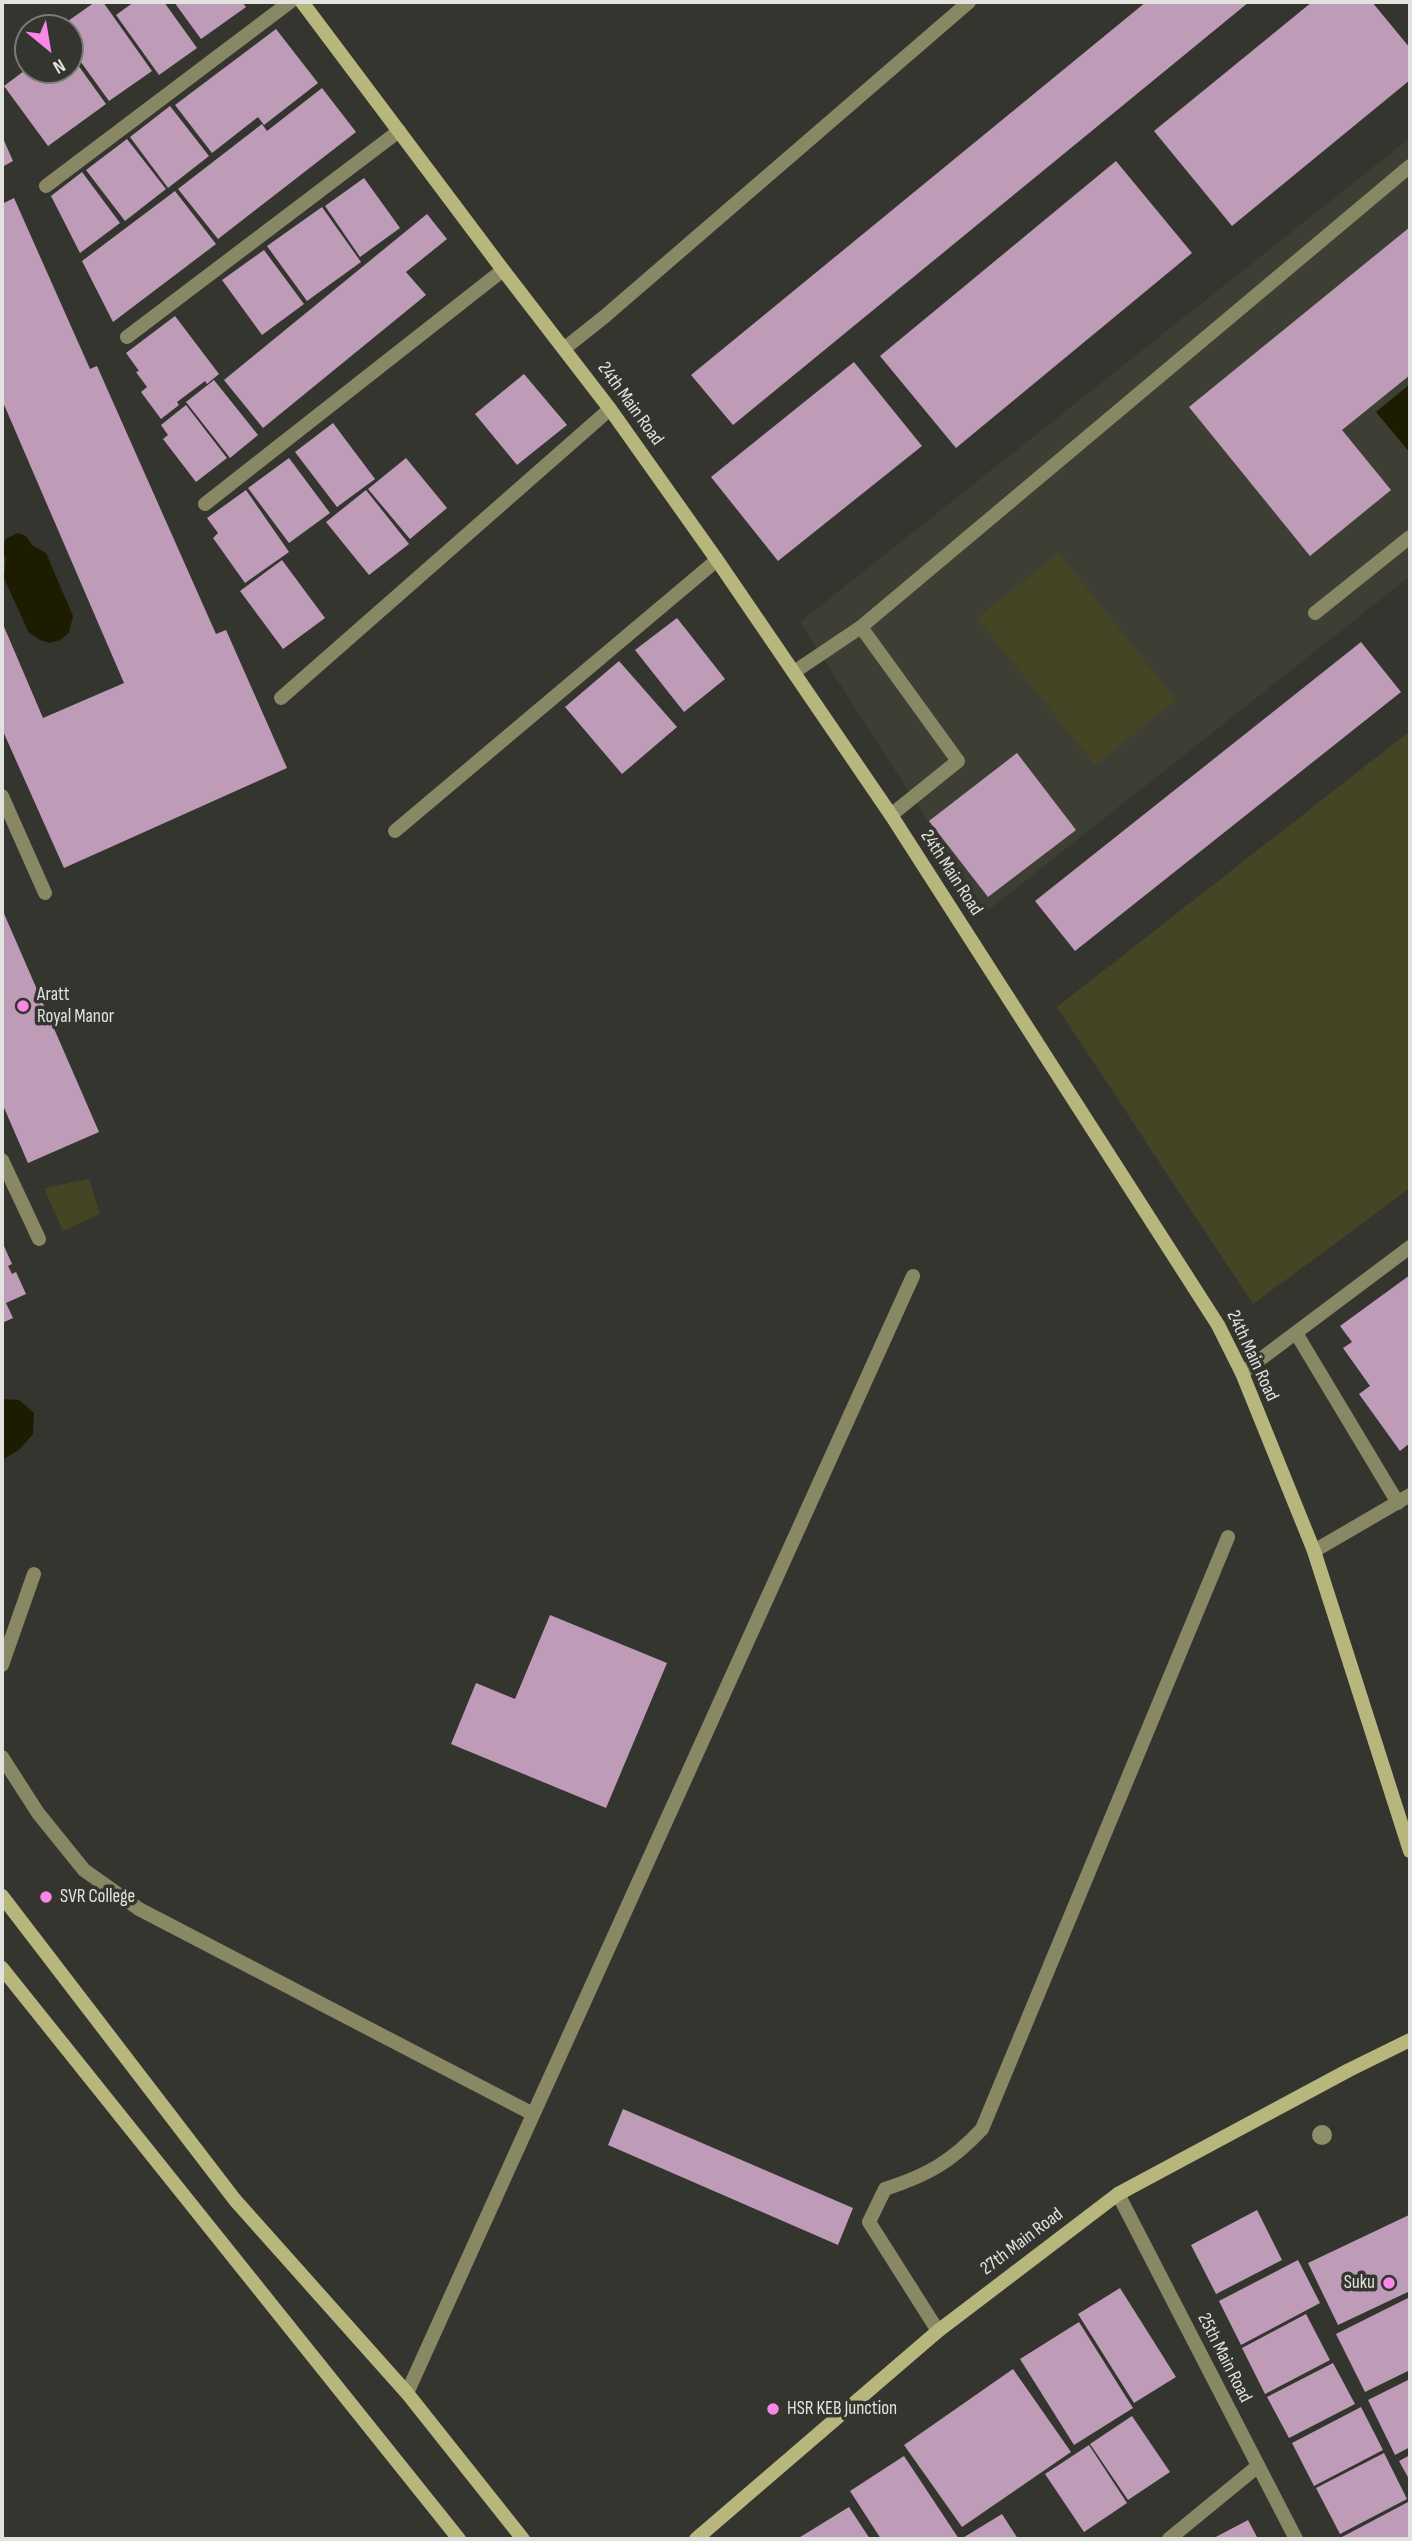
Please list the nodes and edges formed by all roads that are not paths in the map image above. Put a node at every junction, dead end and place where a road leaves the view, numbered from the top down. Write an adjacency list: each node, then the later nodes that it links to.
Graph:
1 (290, 2): 6 (street)
2 (302, 2): 4 (street, 24th Main Road)
3 (970, 2): 9 (street)
4 (399, 131): 7 (street, 24th Main Road); 8 (street)
5 (1410, 166): 15 (street)
6 (46, 186)
7 (503, 270): 9 (street, 24th Main Road); 11 (street)
8 (127, 337)
9 (565, 348): 10 (street, 24th Main Road)
10 (610, 409): 13 (street, 24th Main Road); 17 (street)
11 (205, 504)
12 (1410, 537): 14 (street)
13 (717, 560): 16 (street, 24th Main Road); 20 (street)
14 (1315, 613)
15 (861, 627): 16 (street); 19 (street)
16 (794, 672): 19 (street, 24th Main Road)
17 (281, 698)
18 (2, 796): 21 (street)
19 (891, 815): 27 (street, 24th Main Road)
20 (395, 831)
21 (44, 893)
22 (2, 1160): 23 (street)
23 (39, 1239)
24 (1410, 1247): 26 (street)
25 (913, 1276): 38 (street)
26 (1296, 1333): 27 (street); 28 (street)
27 (1242, 1373): 30 (street, 24th Main Road)
28 (1404, 1499): 30 (street)
29 (1228, 1537): 40 (street)
30 (1314, 1551): 34 (street, 24th Main Road)
31 (34, 1574): 32 (street)
32 (2, 1665)
33 (2, 1757): 38 (street)
34 (1410, 1852)
35 (2, 1896): 41 (street)
36 (2, 1968): 43 (street)
37 (1410, 2040): 39 (street, 27th Main Road)
38 (533, 2114): 41 (street)
39 (1118, 2194): 40 (street, 27th Main Road); 42 (street, 25th Main Road)
40 (938, 2331): 45 (street, 27th Main Road)
41 (407, 2392): 44 (street)
42 (1258, 2466): 46 (street); 47 (street, 25th Main Road)
43 (460, 2539)
44 (523, 2539)
45 (698, 2539)
46 (1169, 2539)
47 (1296, 2539)

